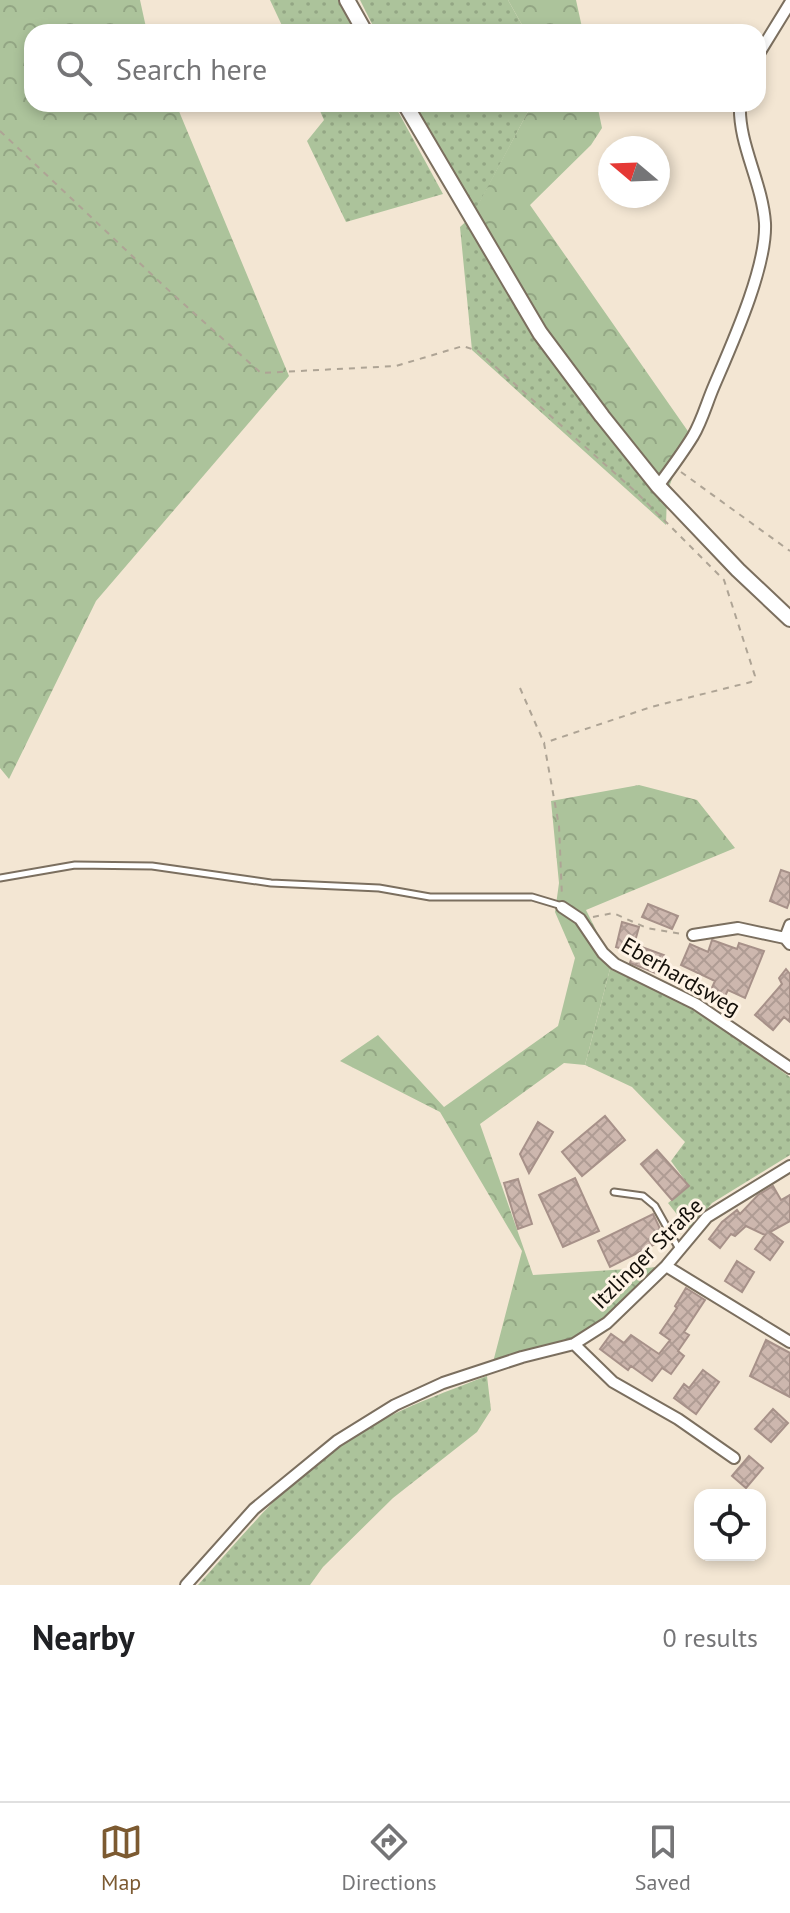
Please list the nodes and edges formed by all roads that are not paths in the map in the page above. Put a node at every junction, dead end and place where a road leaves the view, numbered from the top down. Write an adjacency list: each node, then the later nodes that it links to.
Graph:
1 (347, 0): 3 (main road)
2 (790, 3): 4 (street)
3 (360, 24)
4 (766, 42)
5 (410, 112): 7 (main road)
6 (741, 112): 7 (street)
7 (658, 486): 8 (main road)
8 (790, 619)
9 (0, 878): 10 (lane)
10 (562, 907): 14 (street, Eberhardsweg)
11 (790, 925): 13 (street)
12 (693, 935): 13 (street)
13 (787, 941)
14 (790, 1068)
15 (790, 1166): 17 (street, Itzlinger Straße)
16 (614, 1192): 17 (lane)
17 (680, 1250): 18 (street, Itzlinger Straße)
18 (666, 1266): 19 (street); 20 (street, Itzlinger Straße)
19 (790, 1342)
20 (574, 1344): 21 (street); 22 (street, Itzlinger Straße)
21 (734, 1458)
22 (186, 1585)

